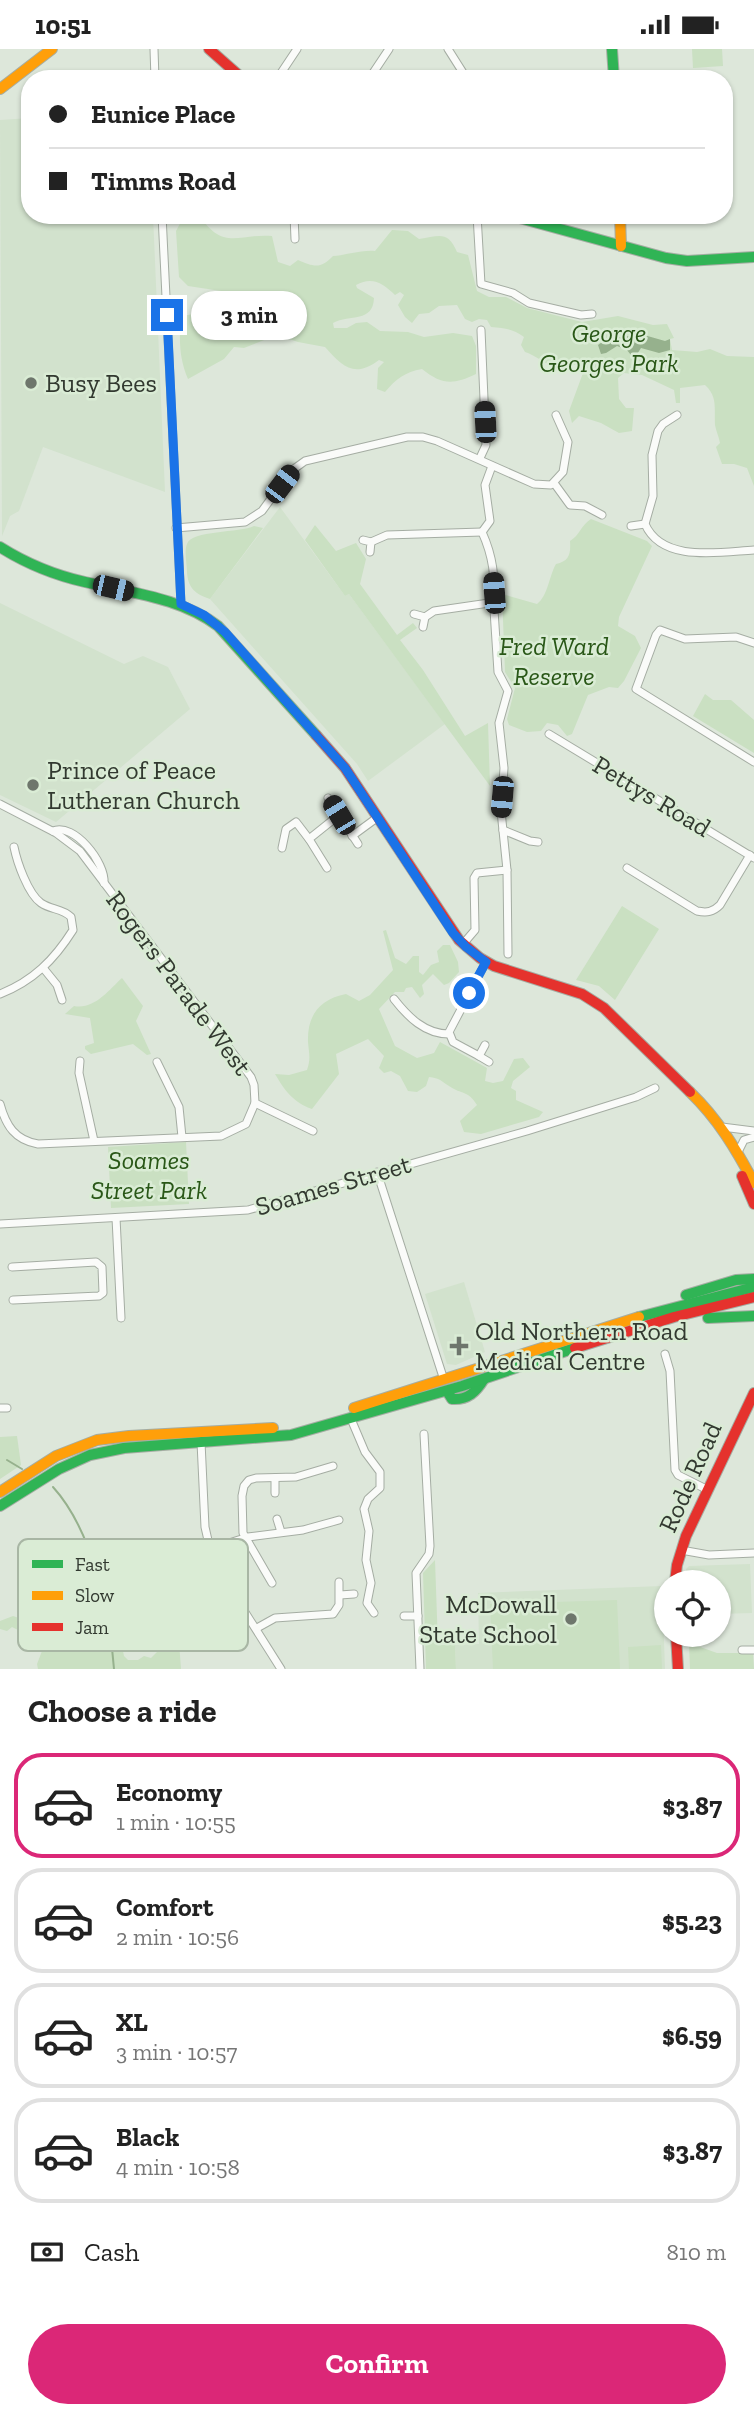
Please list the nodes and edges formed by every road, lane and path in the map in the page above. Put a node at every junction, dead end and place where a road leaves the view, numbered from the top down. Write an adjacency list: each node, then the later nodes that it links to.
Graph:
1 (52, 49): 8 (main road)
2 (153, 49): 9 (street)
3 (209, 49): 10 (main road)
4 (297, 49): 11 (street)
5 (389, 49): 12 (street)
6 (448, 49): 13 (street)
7 (612, 49): 14 (main road)
8 (25, 70)
9 (154, 70)
10 (233, 70)
11 (283, 70)
12 (375, 70)
13 (461, 70)
14 (613, 70)
15 (21, 73): 16 (main road)
16 (0, 89)
17 (162, 224): 35 (street)
18 (294, 224): 22 (street)
19 (478, 224): 25 (street)
20 (542, 224): 23 (main road)
21 (620, 224): 23 (main road)
22 (295, 239)
23 (621, 246): 24 (main road)
24 (754, 257)
25 (592, 314)
26 (481, 330): 29 (street)
27 (556, 415): 31 (street)
28 (677, 415): 33 (street)
29 (480, 458): 30 (street); 35 (street)
30 (492, 465): 31 (street); 36 (street)
31 (554, 483): 32 (street)
32 (602, 515)
33 (645, 524): 34 (street); 38 (street)
34 (631, 526)
35 (176, 528): 42 (street)
36 (482, 532): 39 (street); 41 (street)
37 (0, 547): 40 (main road)
38 (754, 550)
39 (370, 552)
40 (6, 554): 42 (main road)
41 (489, 603): 44 (street); 53 (street)
42 (181, 604): 52 (main road)
43 (414, 614): 44 (street)
44 (425, 617): 45 (street)
45 (423, 627)
46 (754, 643): 48 (street)
47 (549, 734): 60 (street, Pettys Road)
48 (754, 762)
49 (328, 798): 51 (street)
50 (0, 804): 81 (street, Rogers Parade West)
51 (339, 815): 54 (street); 55 (street)
52 (378, 817): 54 (street); 66 (main road)
53 (503, 830): 56 (street); 63 (street)
54 (352, 836): 57 (street)
55 (309, 839): 59 (street); 62 (street)
56 (538, 842)
57 (358, 844)
58 (14, 847): 69 (street)
59 (282, 848)
60 (752, 857): 61 (street)
61 (627, 868)
62 (327, 869)
63 (507, 870): 64 (street); 67 (street)
64 (474, 881): 65 (street); 66 (street)
65 (462, 884)
66 (464, 944): 68 (main road)
67 (508, 954)
68 (486, 962): 73 (street); 80 (main road)
69 (44, 969): 70 (street); 72 (street)
70 (0, 994)
71 (394, 999): 73 (street)
72 (62, 1000)
73 (449, 1034): 75 (street)
74 (485, 1045): 75 (street)
75 (479, 1056): 78 (street)
76 (80, 1061): 88 (street)
77 (157, 1062): 86 (street)
78 (489, 1062)
79 (655, 1088): 90 (street, Soames Street)
80 (694, 1098): 83 (main road); 92 (main road)
81 (255, 1103): 84 (street, Rogers Parade West); 86 (street)
82 (0, 1104): 88 (street)
83 (722, 1127): 85 (street); 89 (main road)
84 (313, 1131)
85 (754, 1131)
86 (183, 1137): 88 (street)
87 (754, 1137): 89 (street)
88 (94, 1141)
89 (738, 1152): 91 (main road)
90 (377, 1172): 93 (street, Soames Street); 106 (street)
91 (754, 1183)
92 (754, 1204)
93 (116, 1218): 94 (street, Soames Street); 102 (street)
94 (0, 1224)
95 (12, 1267): 99 (street)
96 (754, 1279): 104 (main road)
97 (754, 1287): 100 (main road)
98 (754, 1297): 100 (main road)
99 (13, 1300)
100 (673, 1312): 104 (main road); 105 (main road)
101 (754, 1316): 105 (main road)
102 (121, 1318)
103 (665, 1354): 113 (street)
104 (501, 1360): 106 (main road)
105 (514, 1368): 106 (main road)
106 (446, 1386): 108 (main road); 110 (main road)
107 (754, 1393): 113 (main road, Rode Road)
108 (351, 1419): 110 (main road); 131 (street)
109 (424, 1434): 134 (street)
110 (201, 1438): 114 (main road); 116 (main road); 121 (street)
111 (333, 1466): 112 (street)
112 (275, 1478): 115 (street); 120 (street)
113 (708, 1490): 124 (main road, Rode Road)
114 (0, 1492)
115 (275, 1493)
116 (0, 1506)
117 (277, 1519): 119 (street)
118 (339, 1520): 119 (street)
119 (281, 1532): 120 (street)
120 (245, 1538): 122 (street)
121 (207, 1539)
122 (242, 1539)
123 (248, 1543): 128 (street)
124 (681, 1550): 125 (street); 126 (main road, Rode Road)
125 (754, 1553)
126 (677, 1570)
127 (339, 1582): 130 (street)
128 (272, 1583)
129 (354, 1594): 130 (street)
130 (340, 1595): 135 (street)
131 (374, 1613)
132 (248, 1614): 135 (street)
133 (404, 1616): 134 (street)
134 (418, 1616): 140 (street)
135 (257, 1628): 139 (street)
136 (677, 1647): 141 (main road)
137 (742, 1650): 138 (street)
138 (754, 1650)
139 (281, 1669)
140 (420, 1669)
141 (678, 1669)

